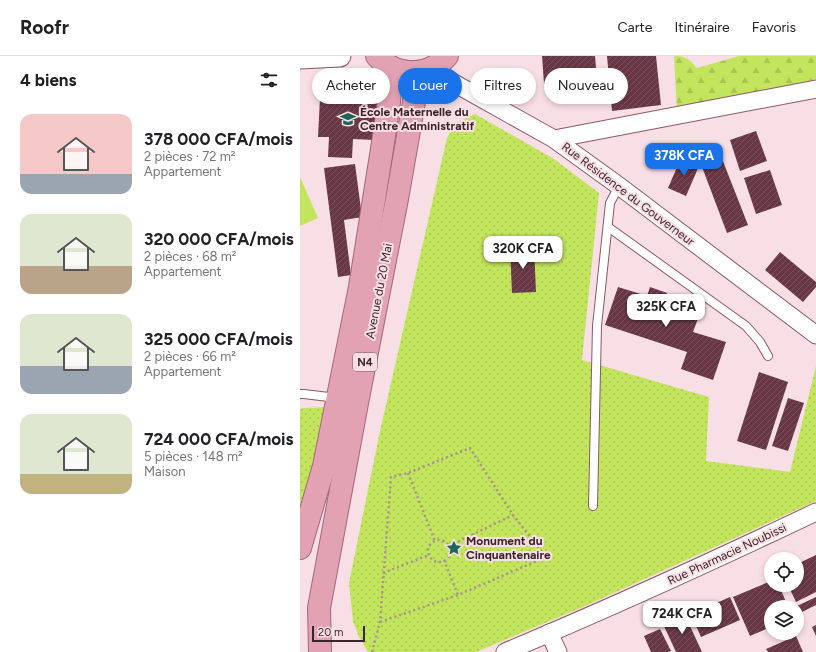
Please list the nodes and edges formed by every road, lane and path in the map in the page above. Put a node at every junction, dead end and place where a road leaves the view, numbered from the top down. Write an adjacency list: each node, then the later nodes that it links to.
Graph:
1 (340, 56): 2 (street)
2 (300, 58)
3 (384, 62): 4 (highway); 12 (highway, Avenue du 20 Mai / N4)
4 (431, 66): 6 (street, Rue Résidence du Gouverneur); 12 (highway, Avenue du 20 Mai / N4)
5 (816, 89): 6 (street)
6 (554, 139): 7 (street, Rue Résidence du Gouverneur)
7 (619, 186): 8 (lane); 9 (street, Rue Résidence du Gouverneur)
8 (608, 227): 10 (lane); 14 (lane)
9 (816, 335)
10 (768, 356)
11 (300, 394): 12 (lane)
12 (347, 401): 19 (highway, Avenue du 20 Mai / N4); 26 (highway, Avenue du 20 Mai / N4)
13 (408, 473): 16 (path); 17 (path); 22 (path)
14 (593, 506)
15 (816, 512): 25 (street, Rue Pharmacie Noubissi)
16 (513, 515): 18 (path); 23 (path)
17 (435, 541): 18 (path); 20 (path)
18 (449, 546): 21 (path)
19 (300, 548)
20 (429, 555): 21 (path); 22 (path)
21 (444, 560): 23 (path)
22 (383, 572): 24 (path)
23 (458, 595): 24 (path)
24 (380, 622): 27 (path)
25 (549, 633): 28 (street, Rue Pharmacie Noubissi); 29 (street)
26 (320, 652)
27 (372, 652)
28 (505, 652)
29 (558, 652)

